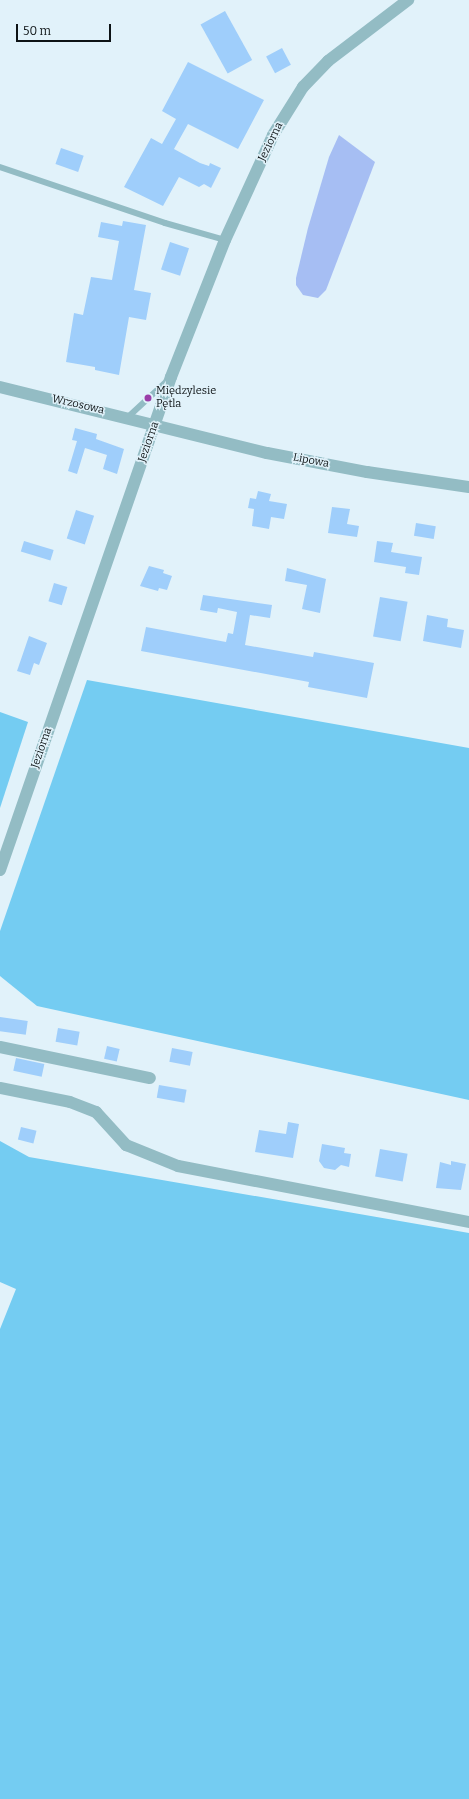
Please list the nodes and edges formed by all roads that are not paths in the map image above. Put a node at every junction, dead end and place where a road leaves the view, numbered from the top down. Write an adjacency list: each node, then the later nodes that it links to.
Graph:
1 (408, 0): 3 (street, Jeziorna)
2 (0, 167): 3 (lane)
3 (225, 240): 4 (street, Jeziorna)
4 (171, 377): 6 (lane); 7 (street, Jeziorna)
5 (0, 387): 6 (street, Wrzosowa)
6 (128, 417): 7 (street, Wrzosowa)
7 (156, 423): 8 (street, Lipowa); 9 (street, Jeziorna)
8 (469, 487)
9 (0, 870)
10 (0, 1047): 11 (street)
11 (150, 1078)
12 (0, 1088): 13 (street)
13 (469, 1222)

